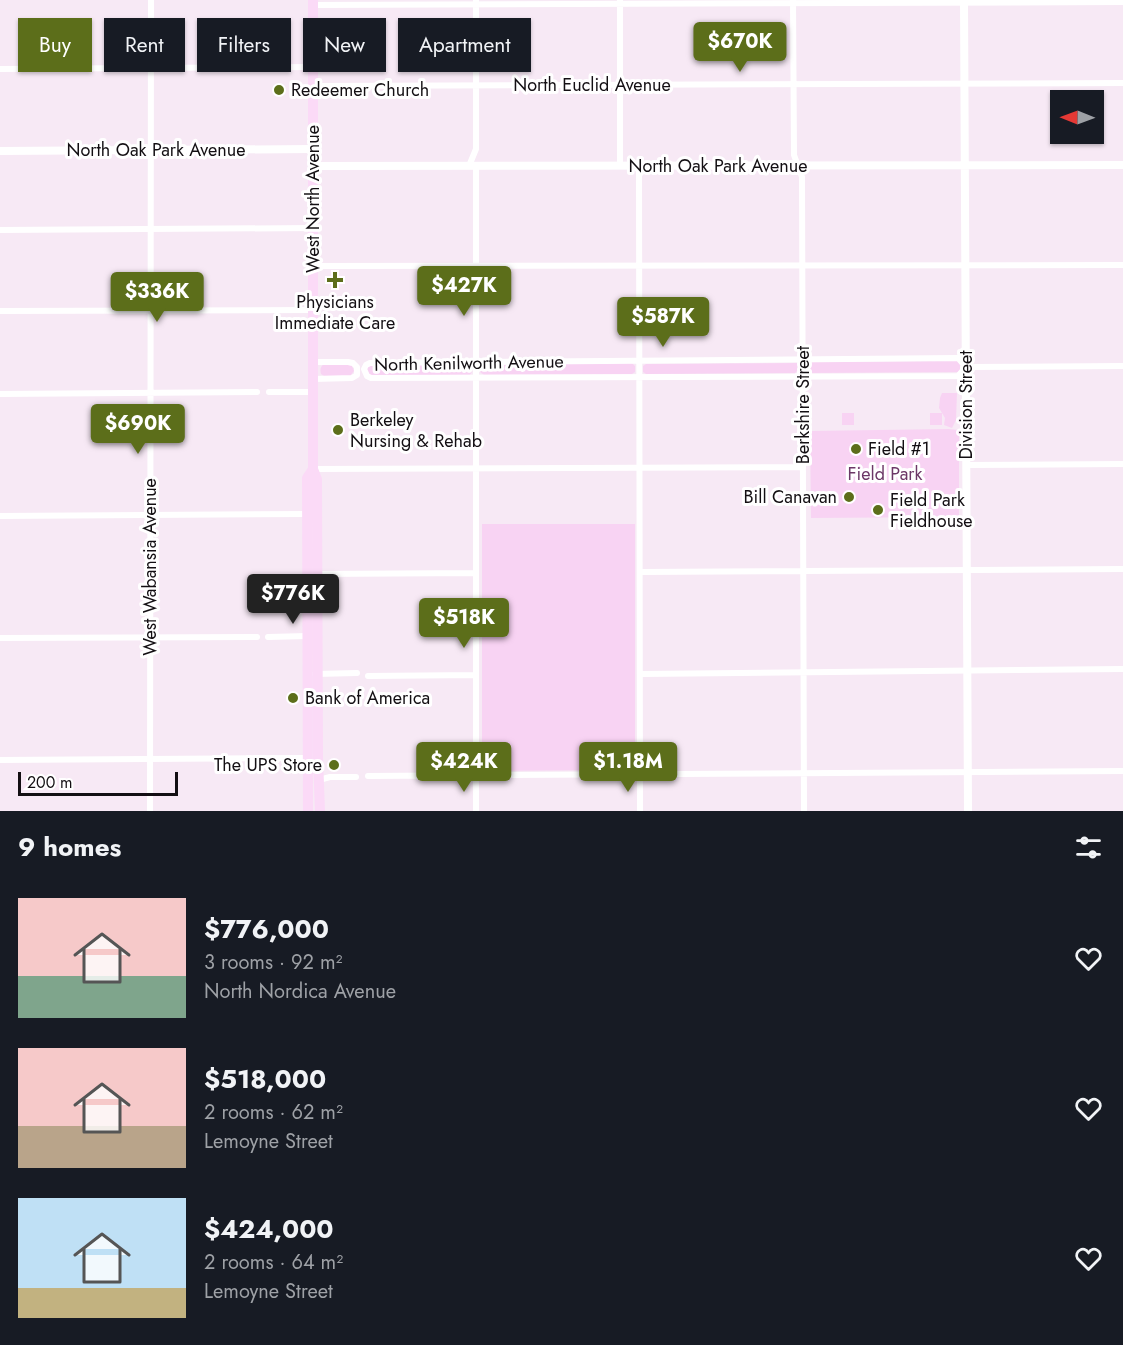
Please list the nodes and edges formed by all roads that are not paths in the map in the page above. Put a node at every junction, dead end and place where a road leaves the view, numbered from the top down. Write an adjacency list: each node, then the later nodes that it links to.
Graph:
1 (151, 0): 8 (street, West Wabansia Avenue)
2 (476, 2): 3 (street); 7 (street); 20 (street)
3 (620, 2): 4 (street); 17 (street)
4 (793, 2): 5 (street); 18 (street, Berkshire Street)
5 (964, 2): 6 (street); 16 (street, Division Street)
6 (1123, 2)
7 (313, 3)
8 (151, 18)
9 (303, 67): 11 (street)
10 (104, 68): 12 (street)
11 (185, 68)
12 (0, 69)
13 (151, 72): 23 (street, West Wabansia Avenue)
14 (313, 72): 19 (main road, West North Avenue)
15 (1123, 83): 16 (street, North Euclid Avenue)
16 (964, 84): 18 (street, North Euclid Avenue); 26 (street, Division Street)
17 (621, 85): 18 (street, North Euclid Avenue); 20 (street, North Euclid Avenue); 25 (street)
18 (793, 85): 31 (street, Berkshire Street)
19 (313, 86): 20 (street, North Euclid Avenue); 21 (main road, West North Avenue)
20 (476, 86): 22 (street)
21 (313, 149): 23 (street, North Oak Park Avenue); 28 (main road, West North Avenue)
22 (476, 149): 29 (street); 29 (street)
23 (150, 150): 24 (street, North Oak Park Avenue); 33 (street, West Wabansia Avenue)
24 (0, 151)
25 (620, 165): 29 (street, North Oak Park Avenue); 30 (street, North Oak Park Avenue)
26 (965, 165): 27 (street, North Oak Park Avenue); 31 (street, North Oak Park Avenue); 35 (street, Division Street)
27 (1123, 165)
28 (313, 166): 29 (street, North Oak Park Avenue); 32 (main road, West North Avenue)
29 (476, 166): 40 (street)
30 (639, 166): 31 (street, North Oak Park Avenue); 36 (street)
31 (798, 166): 37 (street, Berkshire Street)
32 (313, 228): 33 (street); 39 (main road, West North Avenue)
33 (150, 229): 34 (street); 43 (street, West Wabansia Avenue)
34 (0, 230)
35 (965, 264): 37 (street); 38 (street); 49 (street, Division Street)
36 (639, 265): 37 (street); 40 (street); 45 (street)
37 (802, 265): 44 (street, Berkshire Street)
38 (1123, 265)
39 (313, 266): 40 (street); 41 (main road, West North Avenue)
40 (476, 266): 47 (street)
41 (313, 310): 43 (street); 46 (main road, West North Avenue)
42 (0, 311): 43 (street)
43 (150, 311): 57 (street, West Wabansia Avenue)
44 (803, 359): 45 (street, North Kenilworth Avenue); 49 (street, North Kenilworth Avenue); 50 (street, Berkshire Street)
45 (640, 360): 47 (street, North Kenilworth Avenue); 51 (street)
46 (313, 362): 53 (main road, West North Avenue); 53 (street, North Kenilworth Avenue)
47 (476, 362): 52 (street); 52 (street, North Kenilworth Avenue)
48 (1123, 366): 49 (street, North Kenilworth Avenue)
49 (966, 367): 50 (street, North Kenilworth Avenue); 60 (street, Division Street)
50 (803, 376): 51 (street, North Kenilworth Avenue); 61 (street, Berkshire Street)
51 (640, 377): 52 (street, North Kenilworth Avenue); 63 (street)
52 (476, 378): 62 (street)
53 (313, 379): 56 (main road, West North Avenue)
54 (257, 392): 57 (street)
55 (268, 392): 56 (street)
56 (313, 392): 64 (main road, West North Avenue)
57 (150, 393): 58 (street); 67 (street, West Wabansia Avenue)
58 (0, 394)
59 (1123, 464): 60 (street)
60 (966, 465): 69 (street, Division Street)
61 (803, 467): 63 (street); 70 (street, Berkshire Street)
62 (476, 468): 63 (street); 64 (street); 72 (street)
63 (640, 468): 71 (street)
64 (313, 469): 65 (main road, West North Avenue)
65 (312, 514): 67 (street); 73 (main road, West North Avenue)
66 (0, 516): 67 (street)
67 (150, 516): 75 (street, West Wabansia Avenue)
68 (1123, 569): 69 (street)
69 (967, 570): 70 (street); 80 (street, Division Street)
70 (803, 571): 71 (street); 81 (street, Berkshire Street)
71 (641, 572): 84 (street)
72 (476, 573): 73 (street); 85 (street)
73 (313, 574): 74 (main road, West North Avenue)
74 (313, 636): 77 (street); 82 (main road, West North Avenue)
75 (150, 637): 76 (street); 78 (street); 88 (street, West Wabansia Avenue)
76 (257, 637)
77 (268, 637)
78 (0, 638)
79 (1123, 669): 80 (street)
80 (968, 670): 81 (street); 91 (street, Division Street)
81 (804, 672): 84 (street); 92 (street, Berkshire Street)
82 (313, 674): 83 (street); 87 (main road, West North Avenue)
83 (357, 674)
84 (641, 674): 93 (street)
85 (476, 675): 86 (street); 96 (street)
86 (368, 676)
87 (313, 758): 88 (street); 94 (main road, West North Avenue); 99 (main road, West North Avenue)
88 (150, 759): 89 (street); 98 (street, West Wabansia Avenue)
89 (0, 760)
90 (1123, 771): 91 (street)
91 (968, 772): 92 (street); 104 (street, Division Street)
92 (804, 773): 93 (street); 103 (street, Berkshire Street)
93 (640, 775): 96 (street); 102 (street)
94 (323, 776): 97 (street); 100 (main road, West North Avenue)
95 (368, 776): 96 (street)
96 (476, 776): 101 (street)
97 (356, 777)
98 (150, 811)
99 (308, 811)
100 (320, 811)
101 (476, 811)
102 (640, 811)
103 (804, 811)
104 (968, 811)

